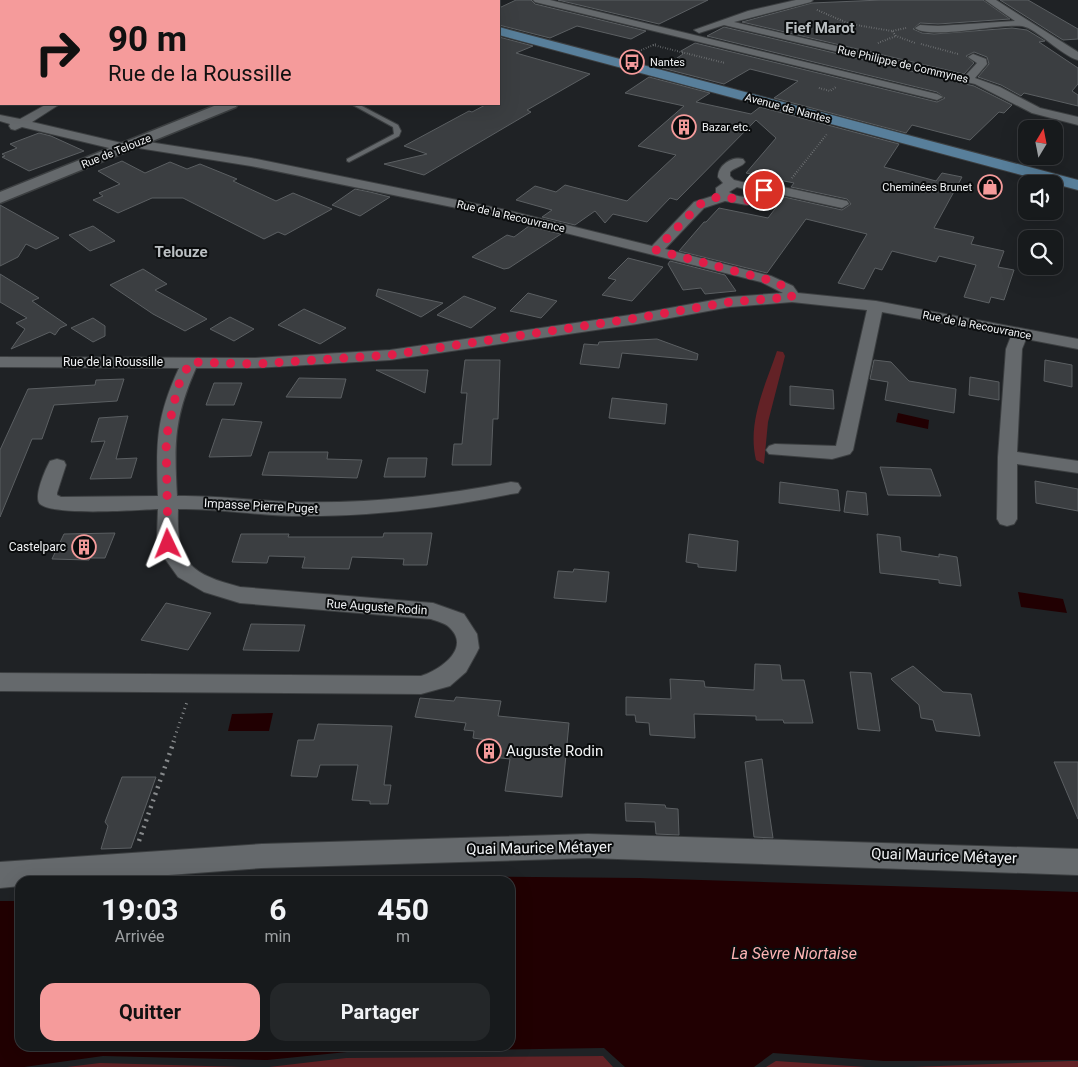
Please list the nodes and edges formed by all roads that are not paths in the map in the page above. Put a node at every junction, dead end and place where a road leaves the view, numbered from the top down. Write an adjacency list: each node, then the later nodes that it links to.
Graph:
1 (538, 0): 12 (street)
2 (990, 0): 5 (street)
3 (803, 1): 4 (street)
4 (723, 22): 7 (street); 11 (street, Rue Philippe de Commynes)
5 (1024, 23): 6 (street); 10 (street)
6 (920, 28)
7 (699, 30)
8 (500, 31): 23 (main road, Avenue de Nantes)
9 (974, 57): 11 (street)
10 (1078, 58)
11 (968, 79): 17 (street, Rue Philippe de Commynes)
12 (937, 97)
13 (52, 105): 18 (street)
14 (230, 105): 20 (street, Rue de Telouze)
15 (356, 105): 21 (lane)
16 (0, 118): 18 (street, Rue de la Recouvrance)
17 (1078, 121)
18 (21, 124): 19 (street); 20 (street, Rue de la Recouvrance)
19 (0, 132)
20 (131, 146): 25 (street, Rue de Telouze); 27 (street, Rue de la Recouvrance)
21 (349, 160)
22 (739, 162): 24 (street)
23 (1078, 185)
24 (728, 190): 26 (street); 27 (street)
25 (0, 198)
26 (842, 204)
27 (656, 250): 28 (street, Rue de la Recouvrance)
28 (792, 297): 29 (street, Rue de la Recouvrance); 33 (street, Rue de la Roussille)
29 (876, 306): 30 (street, Rue de la Recouvrance); 34 (street)
30 (1020, 333): 31 (street, Rue de la Recouvrance); 35 (street)
31 (1078, 344)
32 (0, 362): 33 (street, Rue de la Roussille)
33 (190, 362): 39 (street, Rue Auguste Rodin)
34 (775, 450)
35 (1007, 457): 37 (street); 40 (street)
36 (57, 465): 39 (street, Impasse Pierre Puget)
37 (1078, 467)
38 (511, 488): 39 (street, Impasse Pierre Puget)
39 (168, 503): 41 (street, Rue Auguste Rodin)
40 (1007, 519)
41 (0, 682)
42 (1078, 862): 43 (street, Quai Maurice Métayer)
43 (0, 875)

